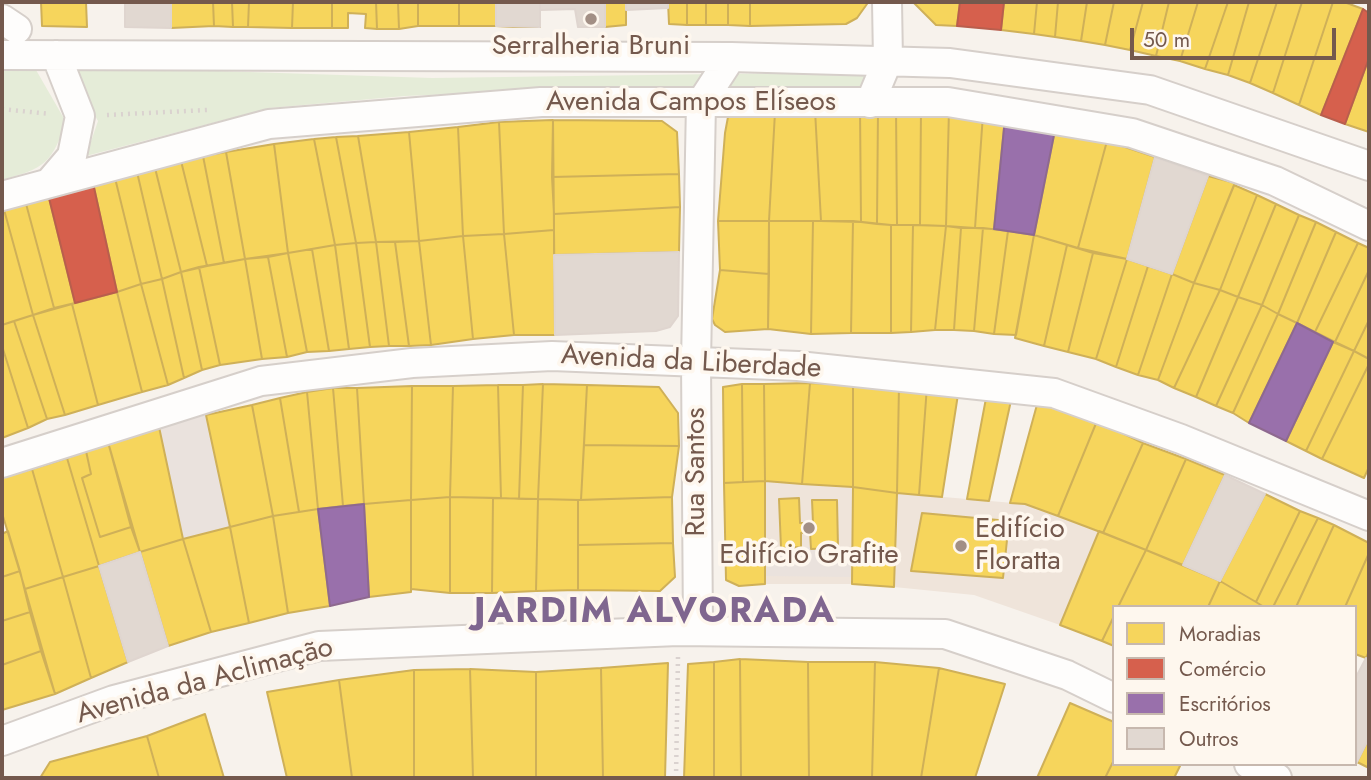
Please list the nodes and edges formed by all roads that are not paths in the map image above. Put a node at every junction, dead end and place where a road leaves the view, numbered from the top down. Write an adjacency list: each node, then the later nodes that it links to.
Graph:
1 (887, 2): 5 (street)
2 (2, 55): 3 (street)
3 (56, 55): 4 (street); 9 (street)
4 (731, 57): 5 (street); 6 (street)
5 (888, 60): 7 (street); 8 (street)
6 (701, 103): 7 (street, Avenida Campos Elíseos); 9 (street, Avenida Campos Elíseos); 12 (street, Rua Santos)
7 (870, 103): 11 (street, Avenida Campos Elíseos)
8 (1369, 166)
9 (49, 183): 10 (street, Avenida Campos Elíseos)
10 (2, 196)
11 (1369, 226)
12 (696, 362): 13 (street, Avenida da Liberdade); 14 (street, Avenida da Liberdade); 15 (street, Rua Santos)
13 (2, 463)
14 (1369, 516)
15 (688, 631): 16 (street, Avenida da Aclimação); 17 (street, Avenida da Aclimação)
16 (1112, 697)
17 (2, 741)
18 (1253, 766): 19 (street)
19 (1277, 778)

